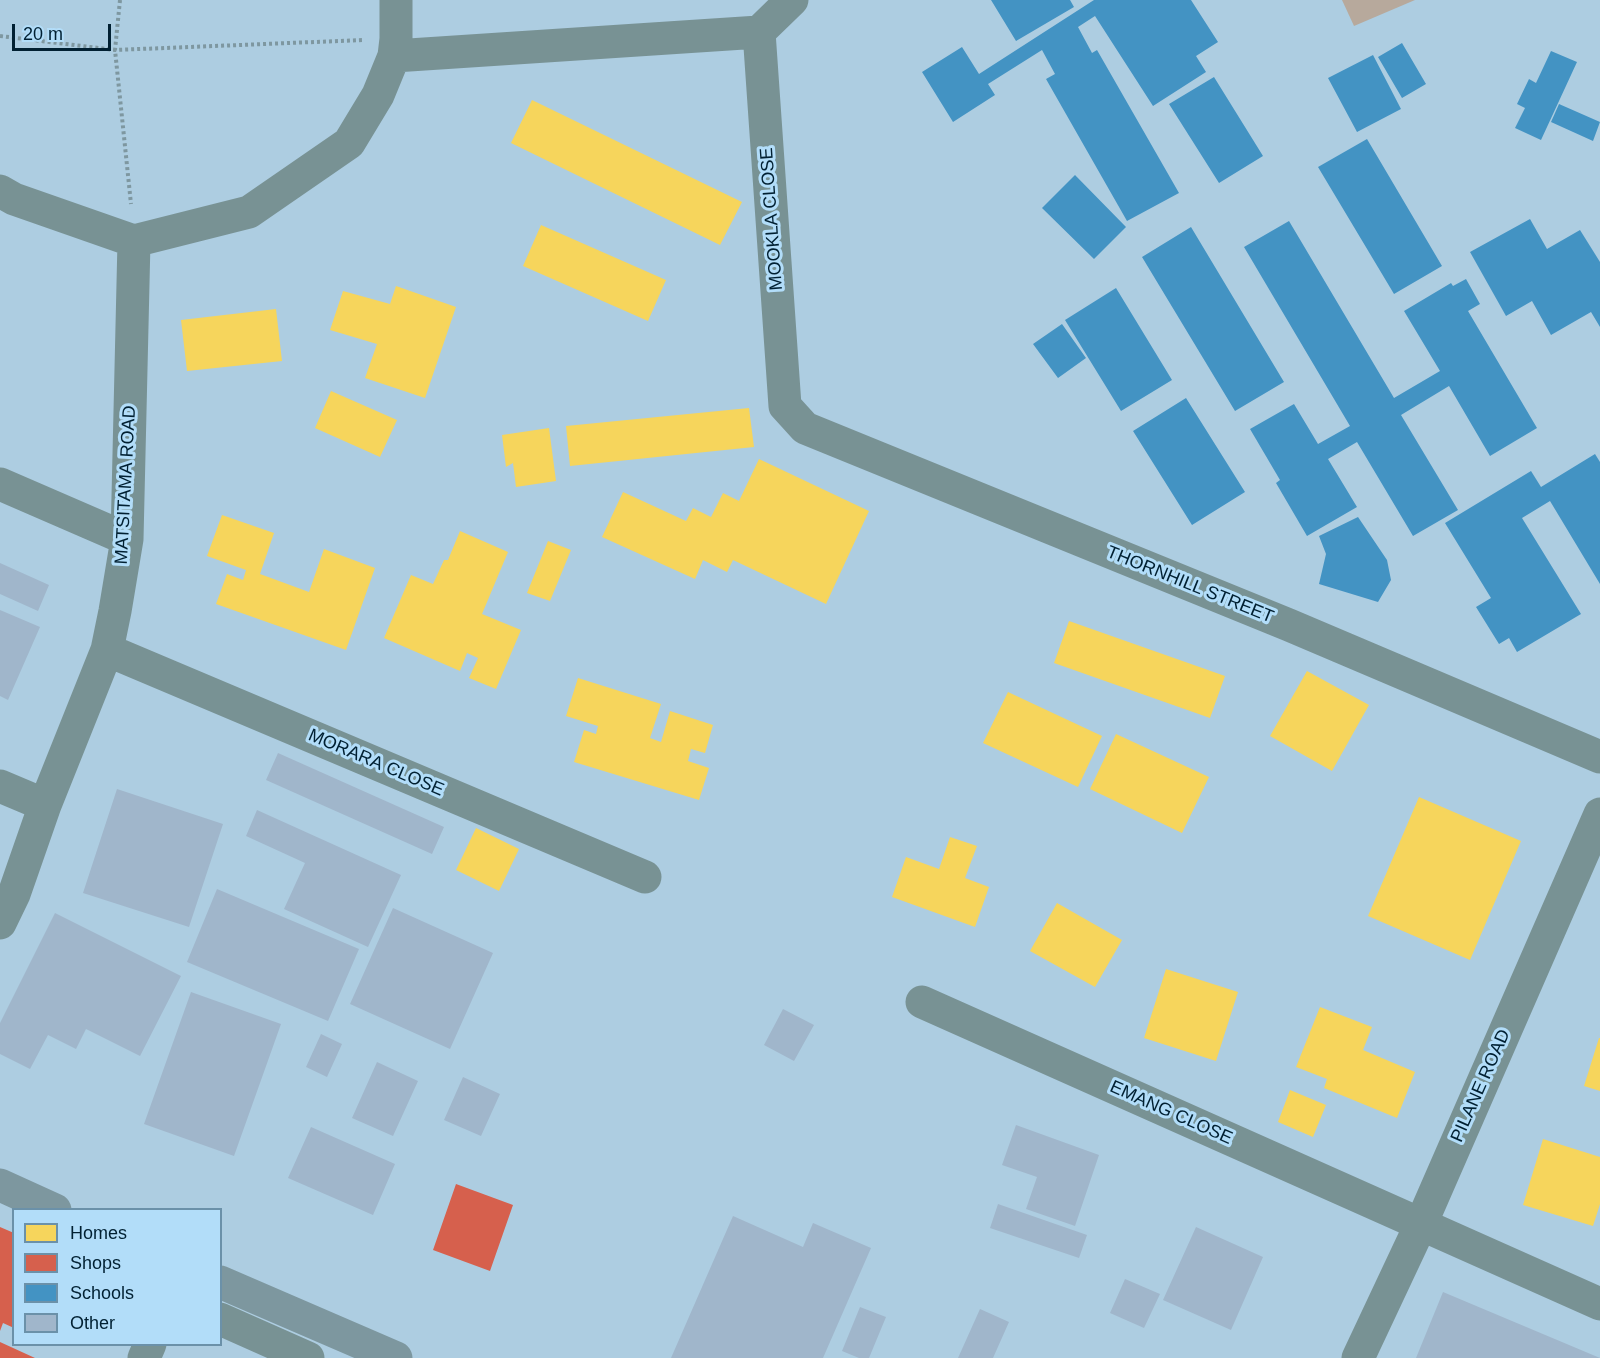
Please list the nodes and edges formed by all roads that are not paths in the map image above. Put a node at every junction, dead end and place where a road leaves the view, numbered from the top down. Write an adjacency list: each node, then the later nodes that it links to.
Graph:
1 (396, 0): 4 (street)
2 (792, 0): 3 (street)
3 (759, 32): 4 (street); 7 (street, MOOKLA CLOSE)
4 (395, 47): 6 (street)
5 (0, 191): 6 (street)
6 (134, 241): 9 (street, MATSITAMA ROAD)
7 (785, 406): 11 (street, THORNHILL STREET)
8 (0, 483): 9 (street)
9 (127, 539): 10 (street, MATSITAMA ROAD)
10 (107, 650): 13 (street, MATSITAMA ROAD); 15 (street, MORARA CLOSE)
11 (1600, 757)
12 (0, 786): 13 (street)
13 (45, 805): 16 (street, MATSITAMA ROAD)
14 (1600, 813): 20 (street, PILANE ROAD)
15 (645, 877)
16 (0, 923)
17 (922, 1002): 20 (street, EMANG CLOSE)
18 (0, 1185): 19 (main road)
19 (53, 1208)
20 (1421, 1224): 22 (street, EMANG CLOSE); 26 (street, PILANE ROAD)
21 (222, 1282): 25 (main road)
22 (1600, 1304)
23 (222, 1320): 24 (street)
24 (308, 1358)
25 (396, 1358)
26 (1358, 1358)

